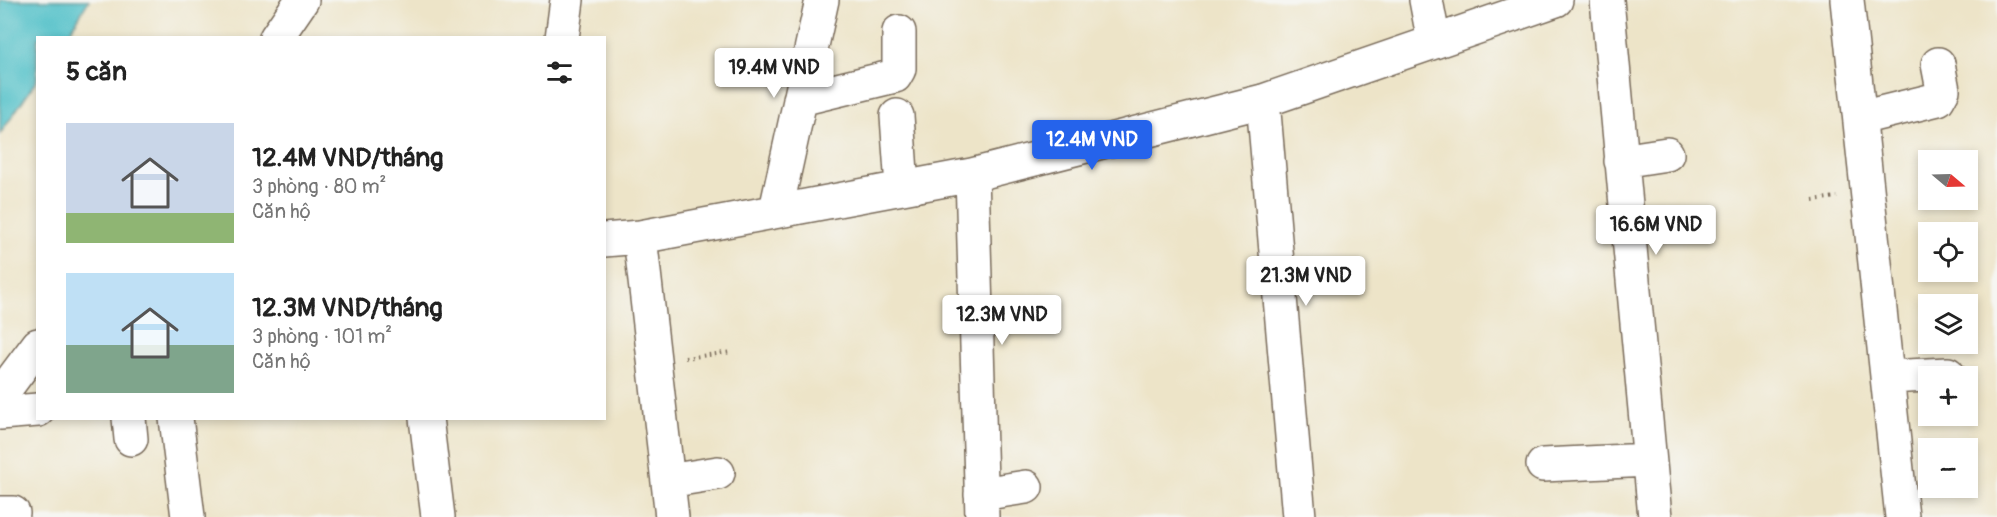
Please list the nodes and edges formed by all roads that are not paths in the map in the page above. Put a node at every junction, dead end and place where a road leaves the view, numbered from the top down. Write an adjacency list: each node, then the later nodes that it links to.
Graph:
1 (302, 0): 9 (street)
2 (567, 0): 10 (street)
3 (822, 0): 13 (street)
4 (1426, 0): 11 (street)
5 (1556, 0): 11 (street)
6 (1607, 0): 18 (street)
7 (1847, 0): 16 (street)
8 (899, 32): 13 (street)
9 (283, 36)
10 (561, 36)
11 (1434, 42): 14 (street)
12 (1938, 64): 16 (street)
13 (800, 99): 21 (street)
14 (1263, 101): 19 (street); 41 (street)
15 (897, 116): 20 (street)
16 (1860, 118): 26 (street)
17 (1667, 154): 18 (street)
18 (1621, 161): 32 (street)
19 (972, 176): 20 (street); 37 (street)
20 (902, 187): 21 (street)
21 (776, 210): 22 (street)
22 (640, 237): 23 (street); 35 (street)
23 (606, 240)
24 (36, 348): 27 (street)
25 (1918, 375): 26 (street)
26 (1887, 377): 43 (street)
27 (0, 396)
28 (36, 410): 29 (street)
29 (0, 413)
30 (176, 420): 38 (street)
31 (426, 420): 39 (street)
32 (1649, 460): 33 (street); 42 (street)
33 (1543, 465)
34 (718, 473): 35 (street)
35 (668, 481): 40 (street)
36 (1026, 487): 37 (street)
37 (982, 506)
38 (188, 517)
39 (438, 517)
40 (672, 517)
41 (1299, 517)
42 (1654, 517)
43 (1902, 517)

